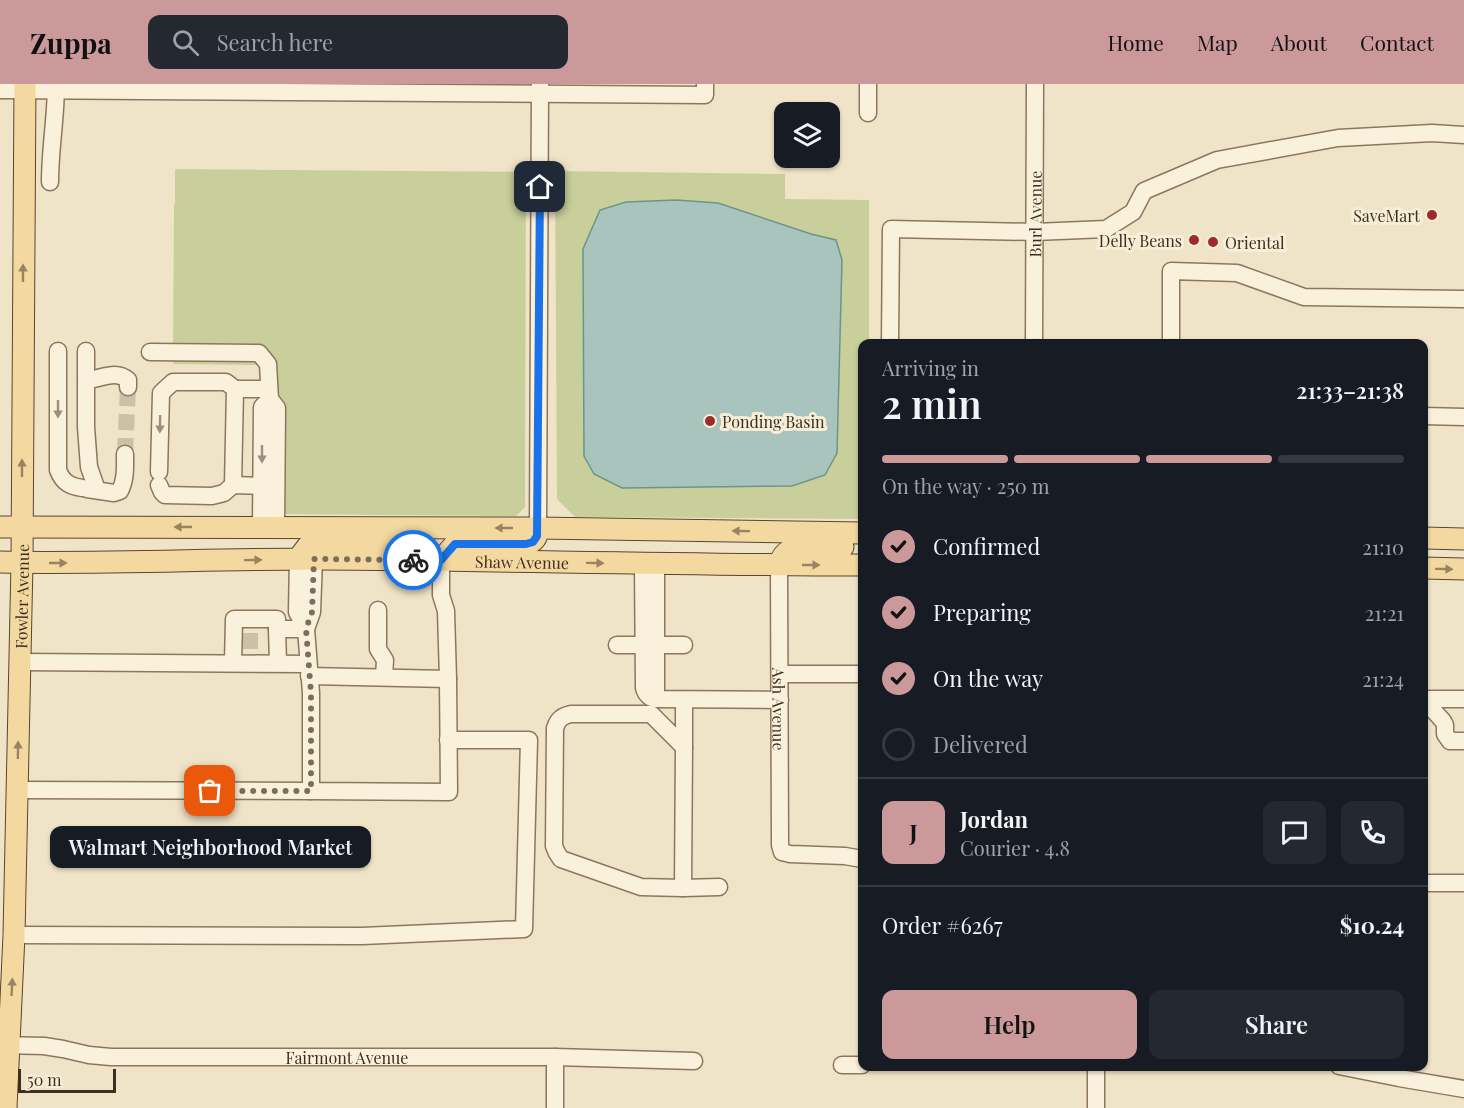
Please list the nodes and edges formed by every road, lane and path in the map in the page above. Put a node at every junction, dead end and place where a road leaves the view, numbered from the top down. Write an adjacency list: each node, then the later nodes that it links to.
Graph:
1 (868, 84): 10 (street)
2 (1035, 84): 13 (street, Burl Avenue)
3 (25, 87): 4 (street); 9 (street); 31 (main road, Fowler Avenue, one-way to 3)
4 (56, 87): 5 (street); 12 (street)
5 (212, 88): 6 (street)
6 (376, 89): 7 (street)
7 (540, 89): 8 (street); 34 (street)
8 (705, 89)
9 (0, 90)
10 (868, 113)
11 (1464, 135): 13 (street)
12 (50, 182)
13 (1035, 232): 15 (street); 16 (street, Burl Avenue)
14 (1464, 299): 17 (street)
15 (890, 339)
16 (1034, 339)
17 (1171, 339)
18 (58, 351): 30 (street, one-way to 30)
19 (86, 351): 21 (street)
20 (150, 352): 24 (street)
21 (87, 380): 22 (street); 30 (street)
22 (128, 387)
23 (235, 389): 24 (street); 28 (street); 28 (street, one-way to 28)
24 (270, 394): 29 (street, one-way to 29); 32 (street)
25 (1428, 416): 26 (street)
26 (1464, 417)
27 (125, 454): 30 (street)
28 (233, 485): 29 (street)
29 (262, 486): 32 (street)
30 (86, 488)
31 (11, 526): 32 (main road, Shaw Avenue, one-way to 31); 42 (main road, Fowler Avenue)
32 (269, 527): 33 (main road, Shaw Avenue)
33 (463, 528): 34 (main road, Shaw Avenue, one-way to 33); 39 (main road)
34 (538, 528): 35 (main road, Shaw Avenue, one-way to 34); 40 (main road)
35 (858, 533)
36 (1428, 538): 37 (main road)
37 (1464, 539)
38 (858, 544): 44 (main road)
39 (306, 559): 40 (main road, Shaw Avenue); 42 (main road, Shaw Avenue, one-way to 39); 49 (street)
40 (441, 560): 43 (main road, Shaw Avenue, one-way to 43); 61 (street)
41 (0, 562): 42 (main road, Shaw Avenue)
42 (22, 562): 54 (main road, Fowler Avenue)
43 (650, 564): 44 (main road, Shaw Avenue); 52 (street)
44 (779, 565): 45 (main road, Shaw Avenue, one-way to 45); 58 (street, Ash Avenue)
45 (858, 565)
46 (1428, 568): 47 (main road, one-way to 47)
47 (1464, 569)
48 (378, 610): 60 (street)
49 (306, 629): 50 (street); 57 (street)
50 (274, 637): 55 (street); 56 (street)
51 (617, 645): 52 (street)
52 (650, 645): 53 (street); 63 (street)
53 (684, 645)
54 (20, 662): 55 (street); 70 (main road, Fowler Avenue, one-way to 54)
55 (233, 663): 56 (street)
56 (278, 663): 57 (street)
57 (309, 670): 60 (street); 71 (street)
58 (780, 674): 59 (street); 64 (street, Ash Avenue)
59 (858, 674)
60 (384, 678): 61 (street)
61 (448, 679): 67 (street)
62 (1464, 699): 65 (street)
63 (684, 700): 64 (street); 69 (street)
64 (780, 700): 72 (street, Ash Avenue)
65 (1428, 700)
66 (1428, 704): 68 (street)
67 (448, 740): 71 (street); 77 (street)
68 (1464, 741)
69 (684, 747): 76 (street); 76 (street)
70 (9, 786): 71 (street); 77 (main road, Fowler Avenue)
71 (311, 791)
72 (858, 858)
73 (1428, 883): 74 (street)
74 (1464, 883)
75 (720, 887): 76 (street)
76 (683, 888)
77 (7, 931): 78 (main road, one-way to 77)
78 (4, 1045): 79 (street, Fairmont Avenue); 86 (main road)
79 (555, 1057): 80 (street, Fairmont Avenue); 87 (street)
80 (694, 1061)
81 (842, 1065): 82 (street)
82 (858, 1065)
83 (1096, 1071): 88 (street)
84 (1364, 1071): 85 (street)
85 (1464, 1089)
86 (6, 1108)
87 (555, 1108)
88 (1096, 1108)

